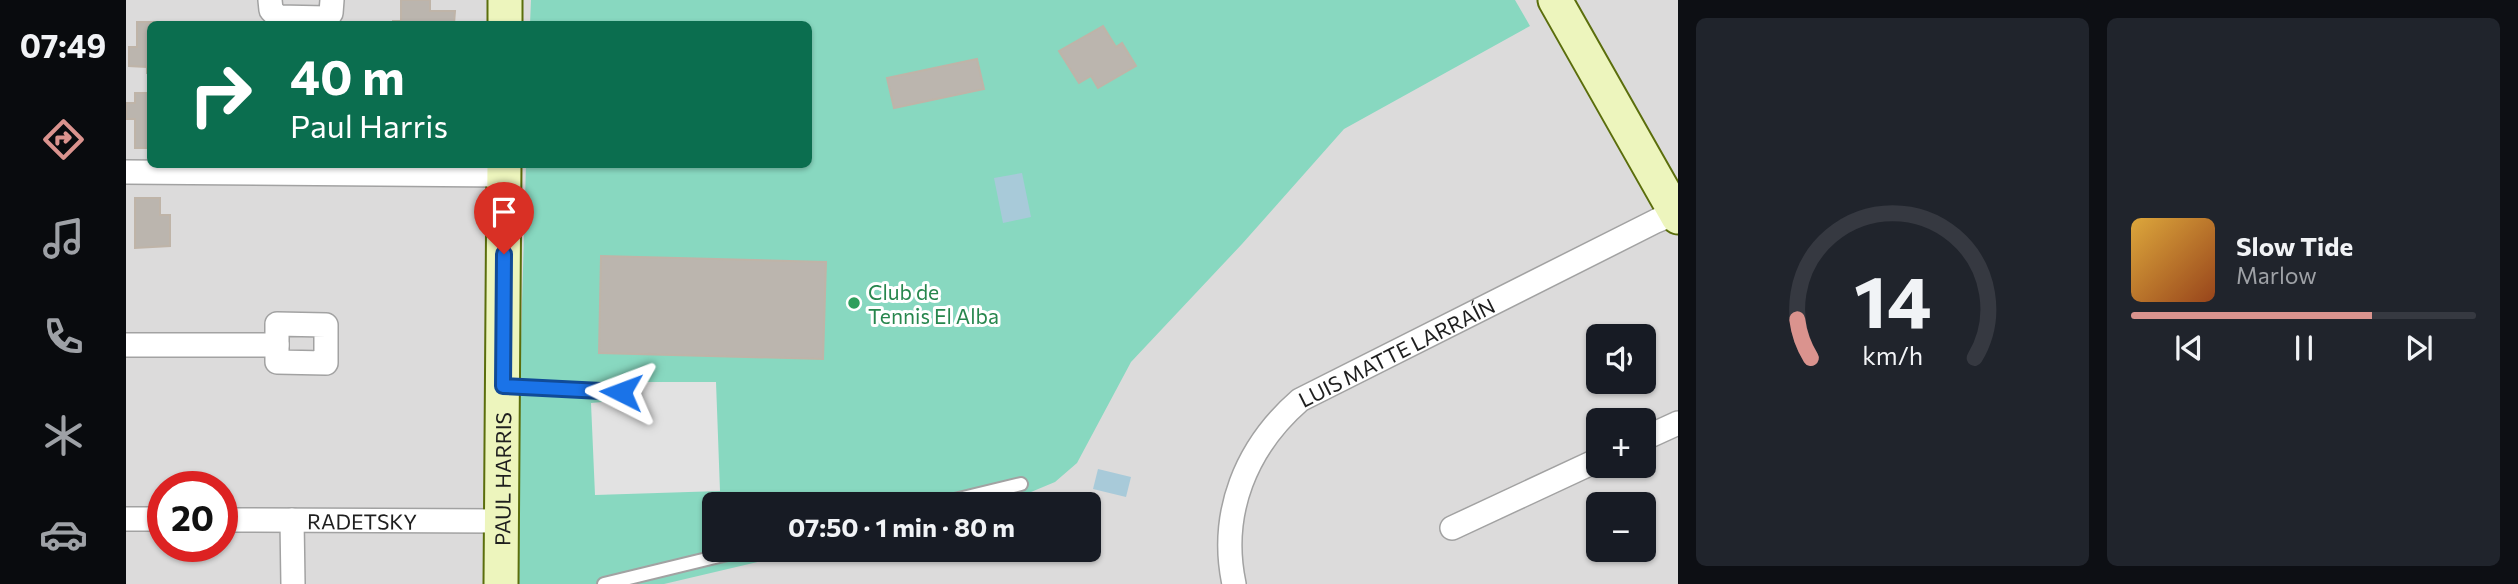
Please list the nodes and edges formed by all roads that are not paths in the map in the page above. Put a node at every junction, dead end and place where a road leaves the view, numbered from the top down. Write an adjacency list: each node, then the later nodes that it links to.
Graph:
1 (270, 0): 2 (street)
2 (332, 0)
3 (505, 0): 5 (street)
4 (1555, 0): 8 (street)
5 (505, 21)
6 (504, 170): 7 (street); 11 (street, PAUL HARRIS)
7 (126, 172)
8 (1677, 214): 28 (street, LUIS MATTE LARRAÍN)
9 (126, 345): 10 (street)
10 (277, 345)
11 (503, 386): 12 (lane); 22 (street, PAUL HARRIS)
12 (621, 392)
13 (1678, 423): 14 (street)
14 (1656, 433)
15 (1586, 466): 23 (street)
16 (1021, 484): 17 (lane)
17 (988, 492)
18 (126, 519): 19 (street)
19 (147, 519)
20 (238, 520): 21 (street, RADETSKY)
21 (292, 520): 22 (street, RADETSKY); 25 (street)
22 (502, 522): 26 (street, PAUL HARRIS)
23 (1452, 528)
24 (702, 560): 27 (lane)
25 (293, 584)
26 (501, 584)
27 (604, 584)
28 (1234, 584)

